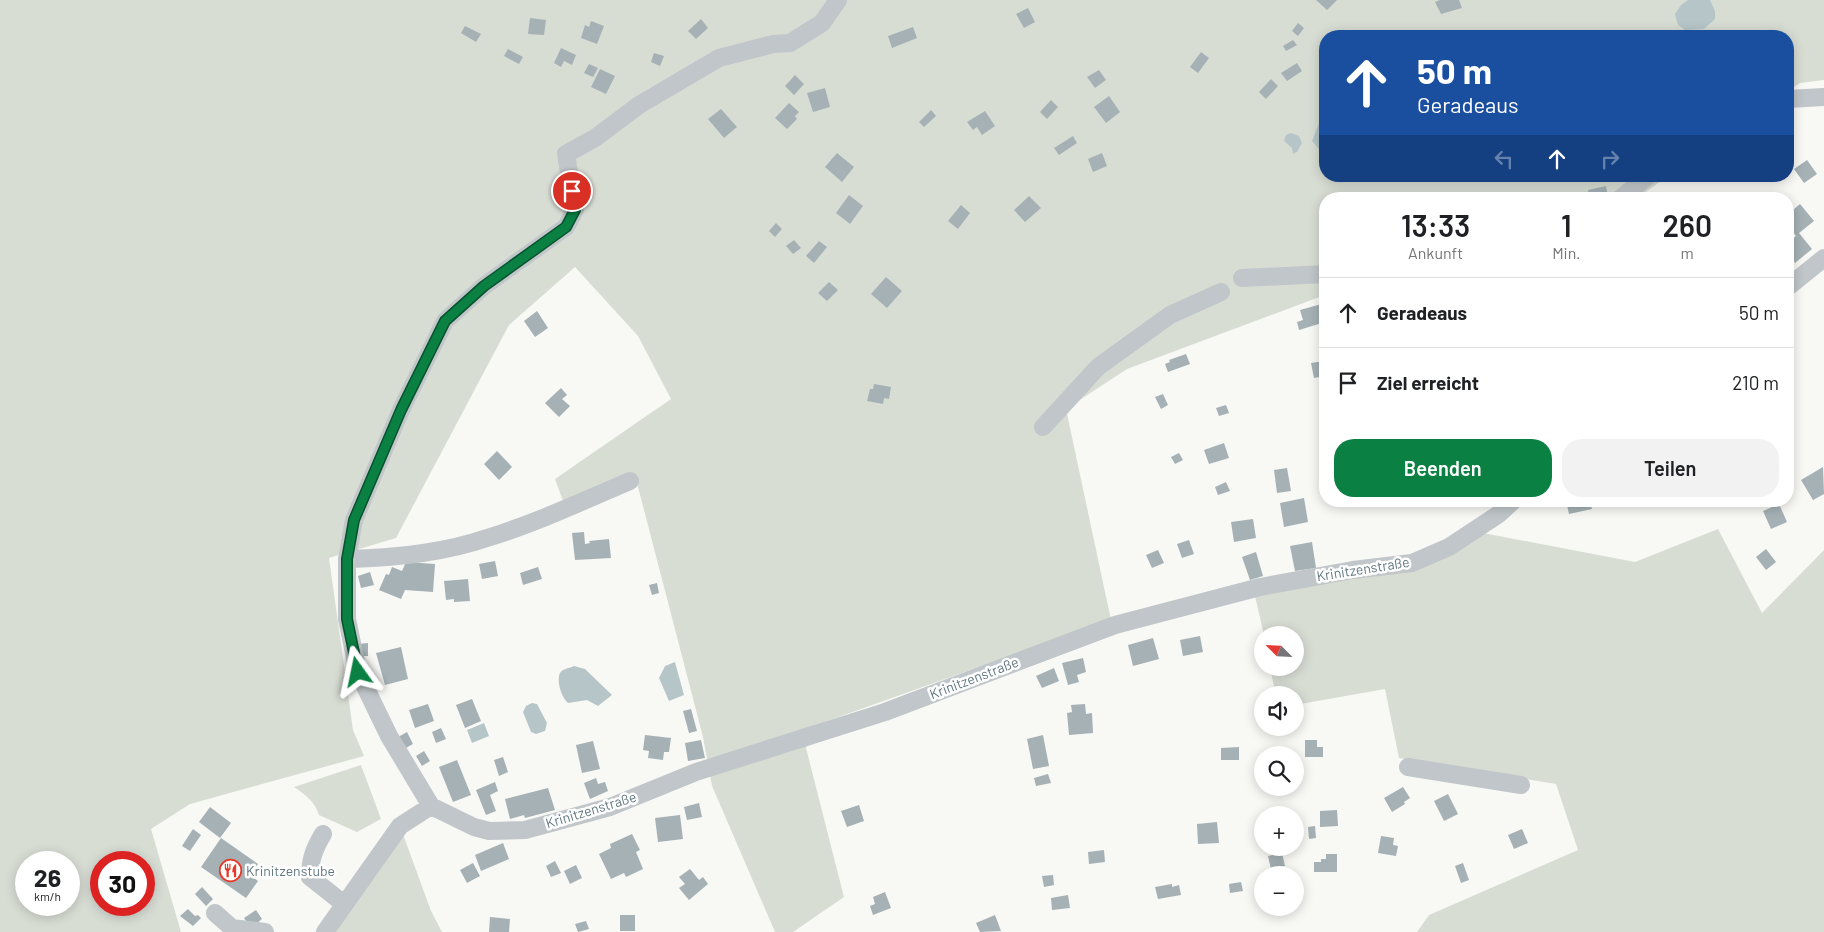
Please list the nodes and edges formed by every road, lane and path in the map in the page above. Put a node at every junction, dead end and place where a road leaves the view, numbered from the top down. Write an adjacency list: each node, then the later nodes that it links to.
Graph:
1 (838, 0): 14 (street)
2 (1824, 97): 3 (street)
3 (1794, 99)
4 (1641, 182): 5 (street)
5 (1629, 192)
6 (1824, 258): 9 (street)
7 (1319, 274): 8 (street)
8 (1242, 278)
9 (1794, 282)
10 (1221, 292): 11 (street)
11 (1043, 427)
12 (630, 481): 14 (street)
13 (1507, 507): 17 (street, Krinitzenstraße)
14 (347, 559): 17 (street)
15 (1408, 767): 16 (street)
16 (1521, 786)
17 (431, 806): 19 (street)
18 (323, 834): 19 (street)
19 (342, 907): 22 (street)
20 (215, 913): 21 (street)
21 (264, 932)
22 (325, 932)

